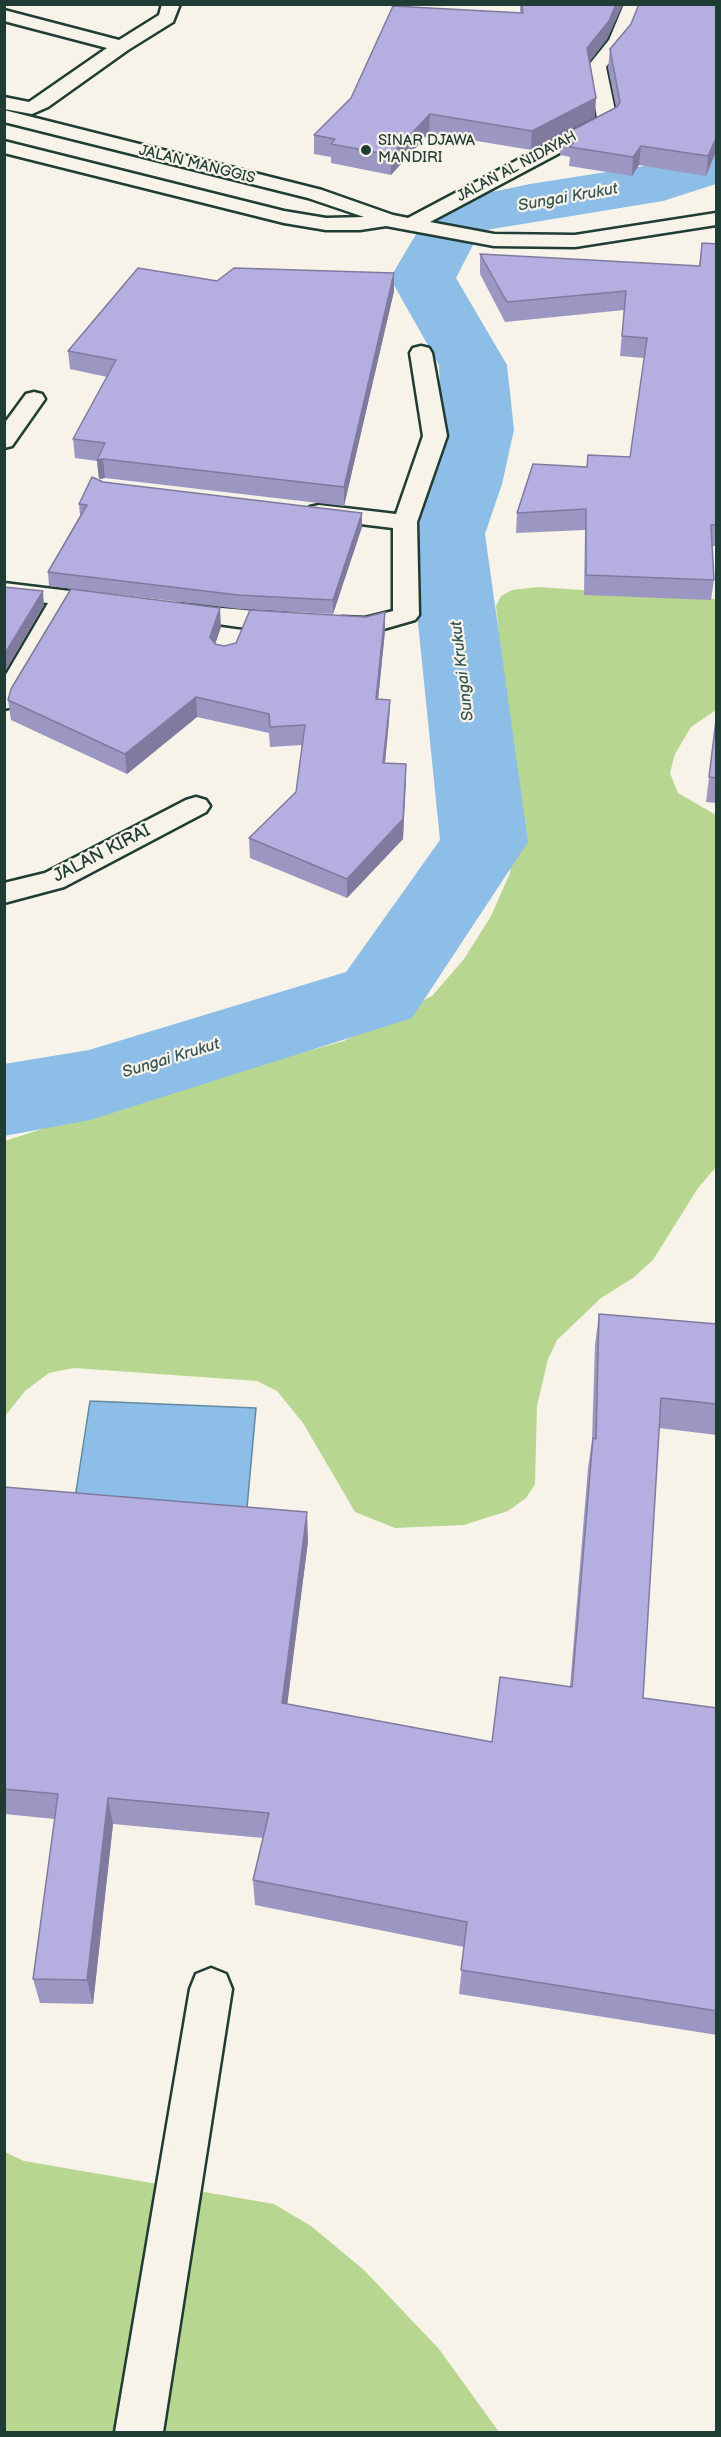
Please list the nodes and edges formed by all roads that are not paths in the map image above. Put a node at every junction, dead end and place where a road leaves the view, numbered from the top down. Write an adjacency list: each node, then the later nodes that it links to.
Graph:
1 (171, 4): 4 (street)
2 (633, 4): 12 (street, JALAN AL NIDAYAH)
3 (4, 15): 4 (street)
4 (122, 46): 5 (street)
5 (4, 102)
6 (4, 116): 8 (street, JALAN MANGGIS)
7 (4, 147): 9 (street, JALAN MANGGIS)
8 (175, 159): 9 (street); 11 (street, JALAN MANGGIS)
9 (146, 184): 11 (street, JALAN MANGGIS)
10 (717, 219): 12 (street, JALAN MANGGIS)
11 (388, 220): 12 (street, JALAN MANGGIS)
12 (411, 224)
13 (421, 353): 17 (street)
14 (33, 399): 15 (street)
15 (4, 441)
16 (301, 510): 17 (street)
17 (405, 522): 20 (street)
18 (4, 590): 19 (street)
19 (64, 598): 20 (street); 22 (street)
20 (239, 619): 21 (street)
21 (230, 646)
22 (4, 701)
23 (196, 806): 24 (street, JALAN KIRAI)
24 (4, 893)
25 (211, 1989): 26 (street)
26 (139, 2433)

